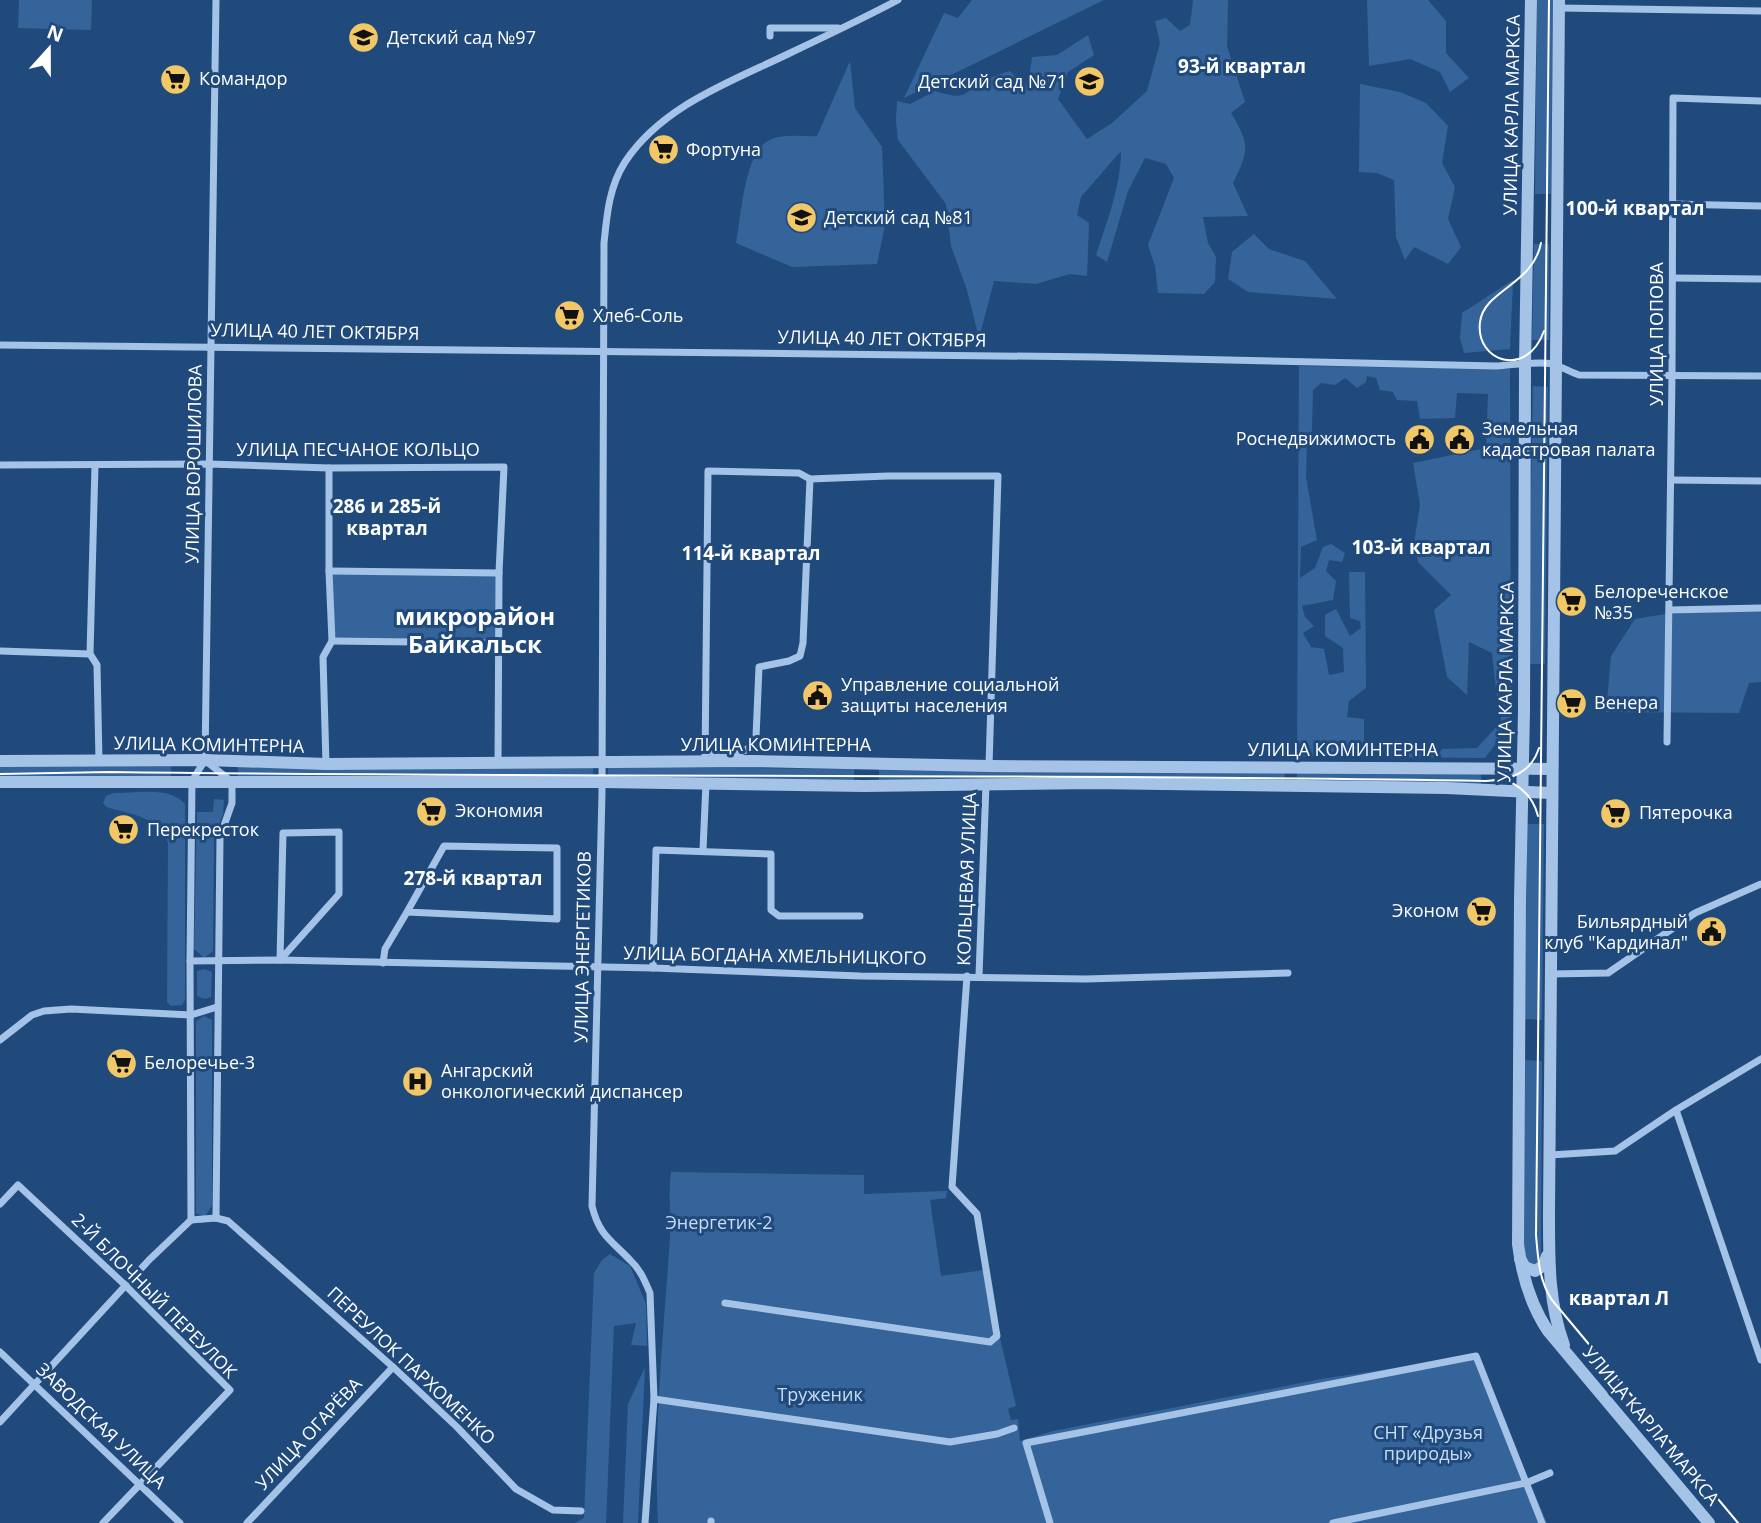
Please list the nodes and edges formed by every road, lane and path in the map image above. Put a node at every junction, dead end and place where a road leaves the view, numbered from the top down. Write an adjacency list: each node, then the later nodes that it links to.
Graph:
1 (216, 0): 14 (street, УЛИЦА ВОРОШИЛОВА)
2 (898, 0): 6 (street, УЛИЦА ЭНЕРГЕТИКОВ)
3 (1531, 0): 16 (street, УЛИЦА КАРЛА МАРКСА)
4 (1559, 4): 5 (street); 17 (street, УЛИЦА КАРЛА МАРКСА)
5 (1761, 12)
6 (839, 28): 7 (street); 15 (street, УЛИЦА ЭНЕРГЕТИКОВ)
7 (770, 36)
8 (1761, 101): 9 (street, УЛИЦА ПОПОВА)
9 (1672, 204): 10 (street); 11 (street, УЛИЦА ПОПОВА)
10 (1761, 206)
11 (1673, 278): 12 (street); 18 (street, УЛИЦА ПОПОВА)
12 (1761, 279)
13 (0, 345): 14 (street, УЛИЦА 40 ЛЕТ ОКТЯБРЯ)
14 (211, 346): 15 (street, УЛИЦА 40 ЛЕТ ОКТЯБРЯ); 21 (street, УЛИЦА ВОРОШИЛОВА)
15 (605, 351): 16 (street, УЛИЦА 40 ЛЕТ ОКТЯБРЯ); 40 (street, УЛИЦА ЭНЕРГЕТИКОВ)
16 (1525, 365): 17 (street, УЛИЦА 40 ЛЕТ ОКТЯБРЯ); 44 (street, УЛИЦА КАРЛА МАРКСА)
17 (1555, 365): 18 (street, УЛИЦА 40 ЛЕТ ОКТЯБРЯ); 45 (street, УЛИЦА КАРЛА МАРКСА)
18 (1672, 374): 19 (street, УЛИЦА 40 ЛЕТ ОКТЯБРЯ); 25 (street, УЛИЦА ПОПОВА)
19 (1761, 376)
20 (0, 464): 22 (street, УЛИЦА ПЕСЧАНОЕ КОЛЬЦО)
21 (209, 464): 22 (street, УЛИЦА ПЕСЧАНОЕ КОЛЬЦО); 23 (street, УЛИЦА ПЕСЧАНОЕ КОЛЬЦО); 37 (street, УЛИЦА ВОРОШИЛОВА)
22 (95, 466): 34 (street)
23 (329, 468): 27 (street); 28 (street, УЛИЦА ПЕСЧАНОЕ КОЛЬЦО)
24 (810, 479): 36 (street); 36 (street); 43 (street)
25 (1671, 480): 26 (street); 30 (street, УЛИЦА ПОПОВА)
26 (1761, 481)
27 (329, 571): 28 (street); 31 (street)
28 (499, 573): 32 (street, УЛИЦА ПЕСЧАНОЕ КОЛЬЦО)
29 (1761, 608): 30 (street)
30 (1670, 610): 35 (street, УЛИЦА ПОПОВА)
31 (332, 641): 32 (street); 42 (street)
32 (499, 643): 41 (street, УЛИЦА ПЕСЧАНОЕ КОЛЬЦО)
33 (0, 651): 34 (street)
34 (90, 654): 39 (street)
35 (1667, 742)
36 (706, 757): 40 (street, УЛИЦА КОМИНТЕРНА); 43 (street, УЛИЦА КОМИНТЕРНА)
37 (205, 760): 39 (street, УЛИЦА КОМИНТЕРНА); 42 (street, УЛИЦА КОМИНТЕРНА); 46 (street); 48 (street)
38 (0, 761): 39 (street, УЛИЦА КОМИНТЕРНА)
39 (99, 761)
40 (602, 762): 41 (street, УЛИЦА КОМИНТЕРНА); 49 (street, УЛИЦА ЭНЕРГЕТИКОВ)
41 (498, 763): 42 (street, УЛИЦА КОМИНТЕРНА)
42 (326, 764)
43 (989, 766): 44 (street, УЛИЦА КОМИНТЕРНА)
44 (1523, 767): 45 (street, УЛИЦА КОМИНТЕРНА); 52 (street, УЛИЦА КАРЛА МАРКСА)
45 (1552, 769): 53 (street, УЛИЦА КАРЛА МАРКСА)
46 (192, 781): 47 (street, УЛИЦА КОМИНТЕРНА); 48 (street, УЛИЦА КОМИНТЕРНА); 59 (street)
47 (0, 782)
48 (232, 782): 49 (street, УЛИЦА КОМИНТЕРНА); 60 (street)
49 (602, 782): 50 (street, УЛИЦА КОМИНТЕРНА); 62 (street, УЛИЦА ЭНЕРГЕТИКОВ)
50 (706, 783): 51 (street, УЛИЦА КОМИНТЕРНА); 54 (street)
51 (986, 784): 52 (street, УЛИЦА КОМИНТЕРНА); 67 (street, КОЛЬЦЕВАЯ УЛИЦА)
52 (1523, 792): 53 (street, УЛИЦА КОМИНТЕРНА); 78 (street, УЛИЦА КАРЛА МАРКСА)
53 (1551, 793): 65 (street, УЛИЦА КАРЛА МАРКСА)
54 (703, 850): 57 (street); 63 (street)
55 (1761, 884): 65 (street)
56 (407, 912): 56 (street); 61 (street)
57 (860, 916)
58 (280, 960): 58 (street); 60 (street, УЛИЦА БОГДАНА ХМЕЛЬНИЦКОГО); 61 (street, УЛИЦА БОГДАНА ХМЕЛЬНИЦКОГО)
59 (190, 961): 60 (street, УЛИЦА БОГДАНА ХМЕЛЬНИЦКОГО); 69 (street)
60 (219, 961): 68 (street)
61 (383, 962): 62 (street, УЛИЦА БОГДАНА ХМЕЛЬНИЦКОГО)
62 (599, 967): 63 (street, УЛИЦА БОГДАНА ХМЕЛЬНИЦКОГО); 86 (street, УЛИЦА ЭНЕРГЕТИКОВ)
63 (653, 968): 66 (street, УЛИЦА БОГДАНА ХМЕЛЬНИЦКОГО)
64 (1288, 972): 67 (street, УЛИЦА БОГДАНА ХМЕЛЬНИЦКОГО)
65 (1550, 974): 73 (street, УЛИЦА КАРЛА МАРКСА)
66 (967, 976): 67 (street, УЛИЦА БОГДАНА ХМЕЛЬНИЦКОГО); 80 (street)
67 (979, 976)
68 (217, 1007): 69 (street); 75 (street)
69 (191, 1015): 70 (street); 76 (street)
70 (0, 1040)
71 (1761, 1059): 72 (street)
72 (1676, 1110): 73 (street); 83 (street)
73 (1550, 1155): 77 (street, УЛИЦА КАРЛА МАРКСА)
74 (0, 1204): 79 (street, 2-Й БЛОЧНЫЙ ПЕРЕУЛОК)
75 (216, 1218): 76 (street); 84 (street, ПЕРЕУЛОК ПАРХОМЕНКО)
76 (191, 1220): 79 (street)
77 (1549, 1242): 78 (street); 82 (street, УЛИЦА КАРЛА МАРКСА)
78 (1520, 1258): 82 (street, УЛИЦА КАРЛА МАРКСА)
79 (125, 1285): 85 (street); 91 (street, 2-Й БЛОЧНЫЙ ПЕРЕУЛОК)
80 (725, 1303)
81 (0, 1352): 85 (street, ЗАВОДСКАЯ УЛИЦА)
82 (1566, 1352): 100 (street, УЛИЦА КАРЛА МАРКСА)
83 (1761, 1360)
84 (393, 1367): 92 (street, ПЕРЕУЛОК ПАРХОМЕНКО); 95 (street, УЛИЦА ОГАРЁВА)
85 (35, 1385): 87 (street); 91 (street, ЗАВОДСКАЯ УЛИЦА)
86 (654, 1399): 88 (street); 96 (street, УЛИЦА ЭНЕРГЕТИКОВ)
87 (0, 1422)
88 (1014, 1428)
89 (1550, 1473): 90 (street)
90 (1526, 1483): 97 (street); 98 (street); 99 (street)
91 (138, 1484): 93 (street, 2-Й БЛОЧНЫЙ ПЕРЕУЛОК); 94 (street, ЗАВОДСКАЯ УЛИЦА)
92 (581, 1511)
93 (103, 1523)
94 (180, 1523)
95 (247, 1523)
96 (645, 1523)
97 (1050, 1523)
98 (1334, 1523)
99 (1542, 1523)
100 (1709, 1523)

